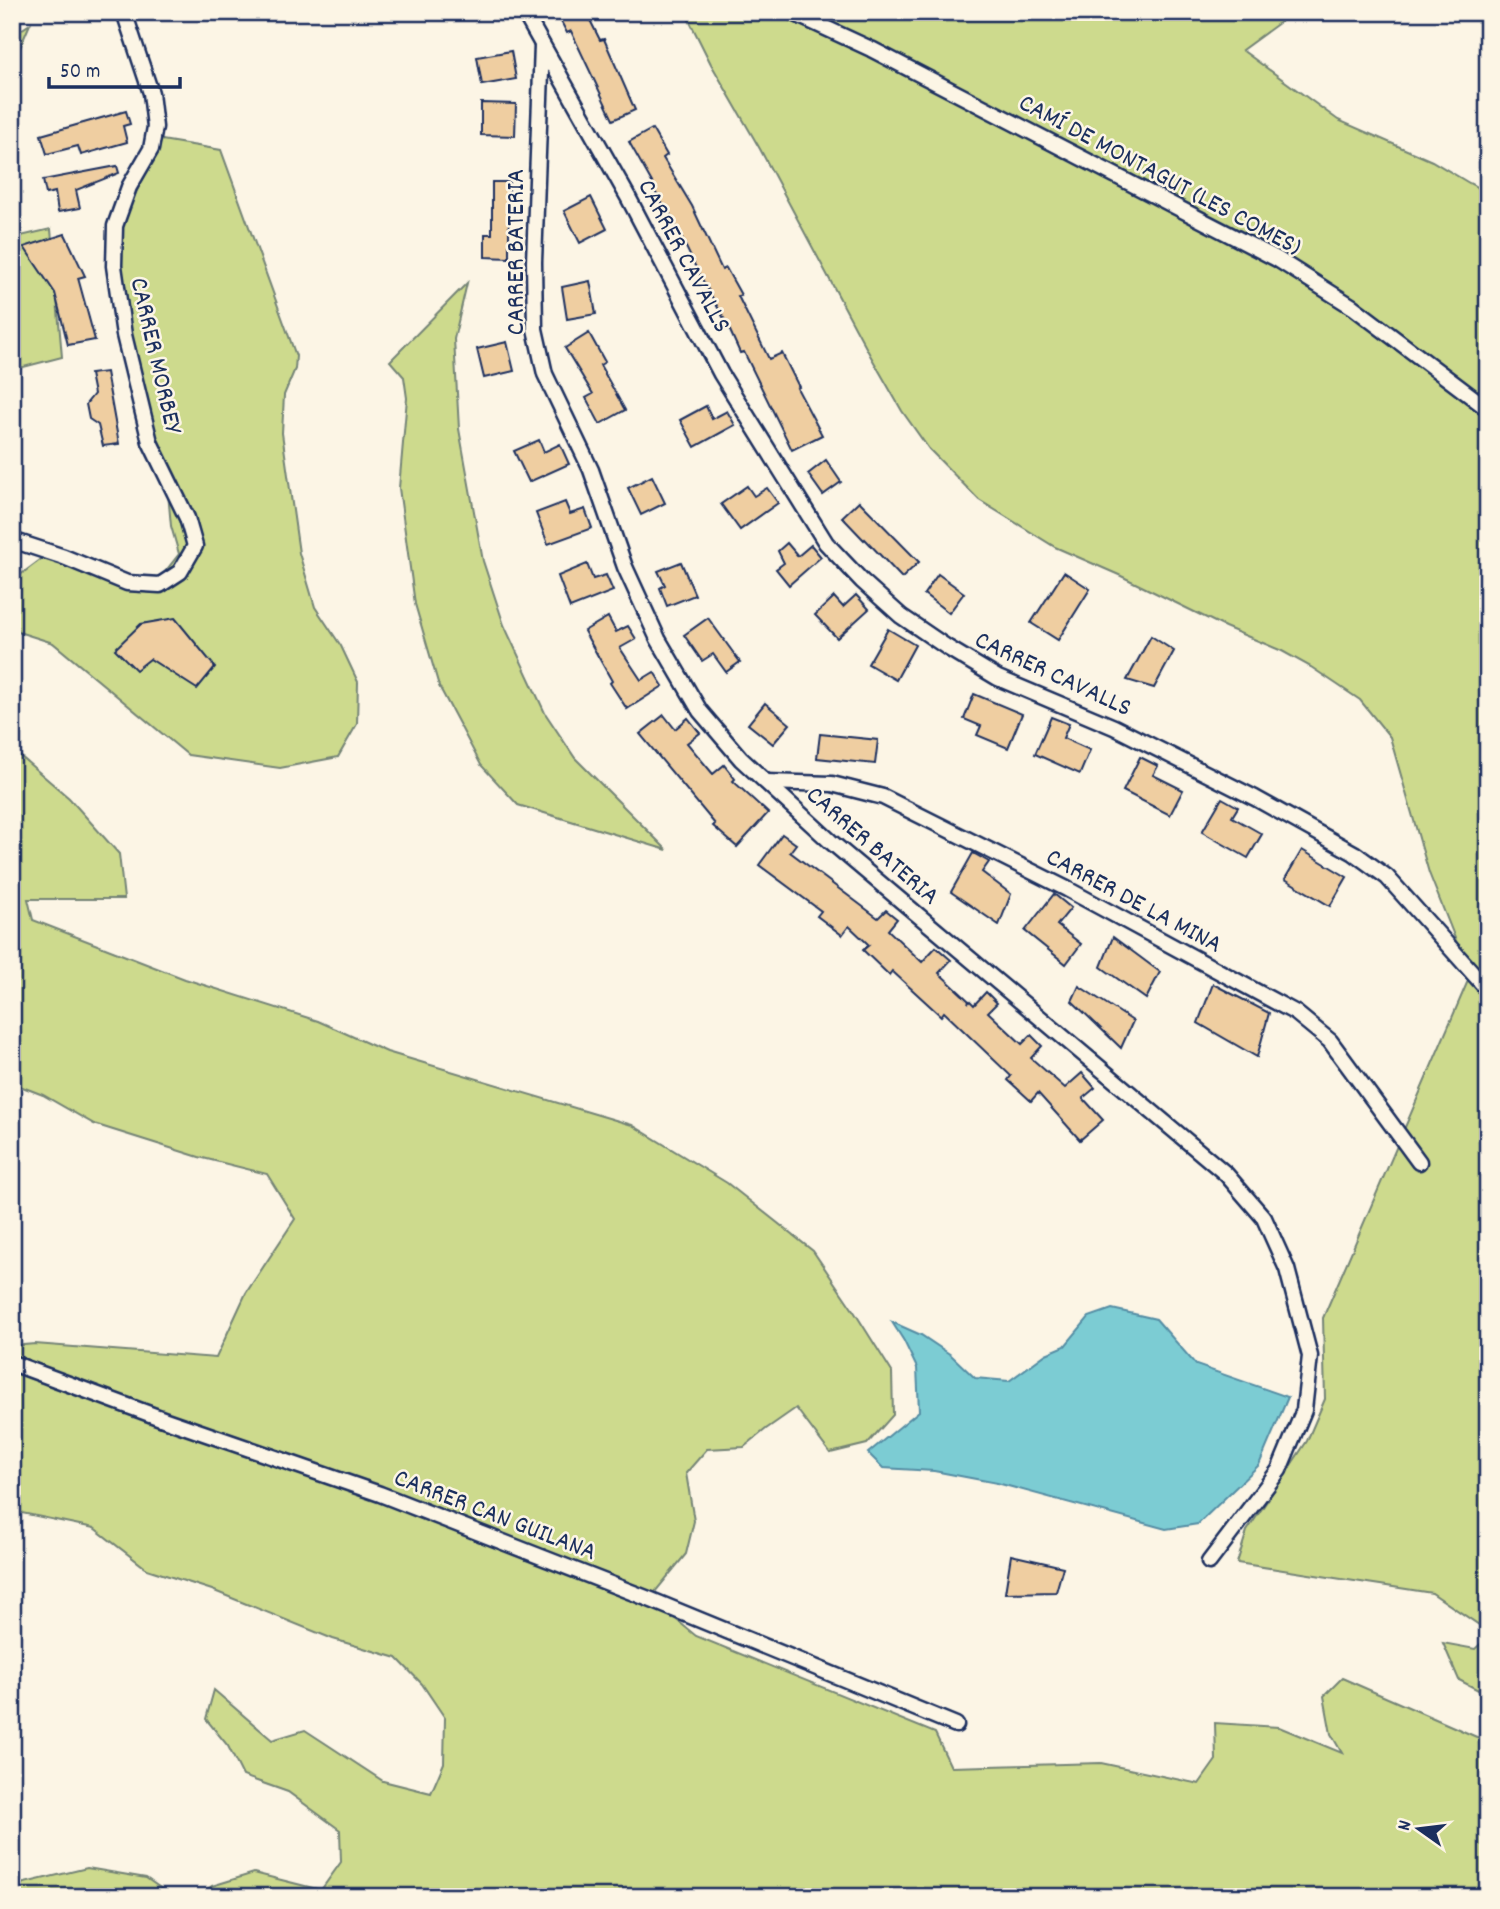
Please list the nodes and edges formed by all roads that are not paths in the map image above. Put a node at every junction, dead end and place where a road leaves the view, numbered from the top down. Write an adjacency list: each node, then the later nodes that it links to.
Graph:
1 (124, 12): 6 (street, CARRER MORBEY)
2 (524, 12): 4 (street, CARRER CAVALLS)
3 (791, 12): 5 (street, CAMÍ DE MONTAGUT (LES COMES))
4 (542, 45): 7 (street, CARRER BATERIA); 8 (street, CARRER CAVALLS)
5 (1488, 409)
6 (12, 540)
7 (766, 782): 9 (street, CARRER DE LA MINA); 11 (street, CARRER BATERIA)
8 (1488, 990)
9 (1419, 1162)
10 (12, 1363): 12 (street, CARRER CAN GUILANA)
11 (1209, 1562)
12 (956, 1725)

